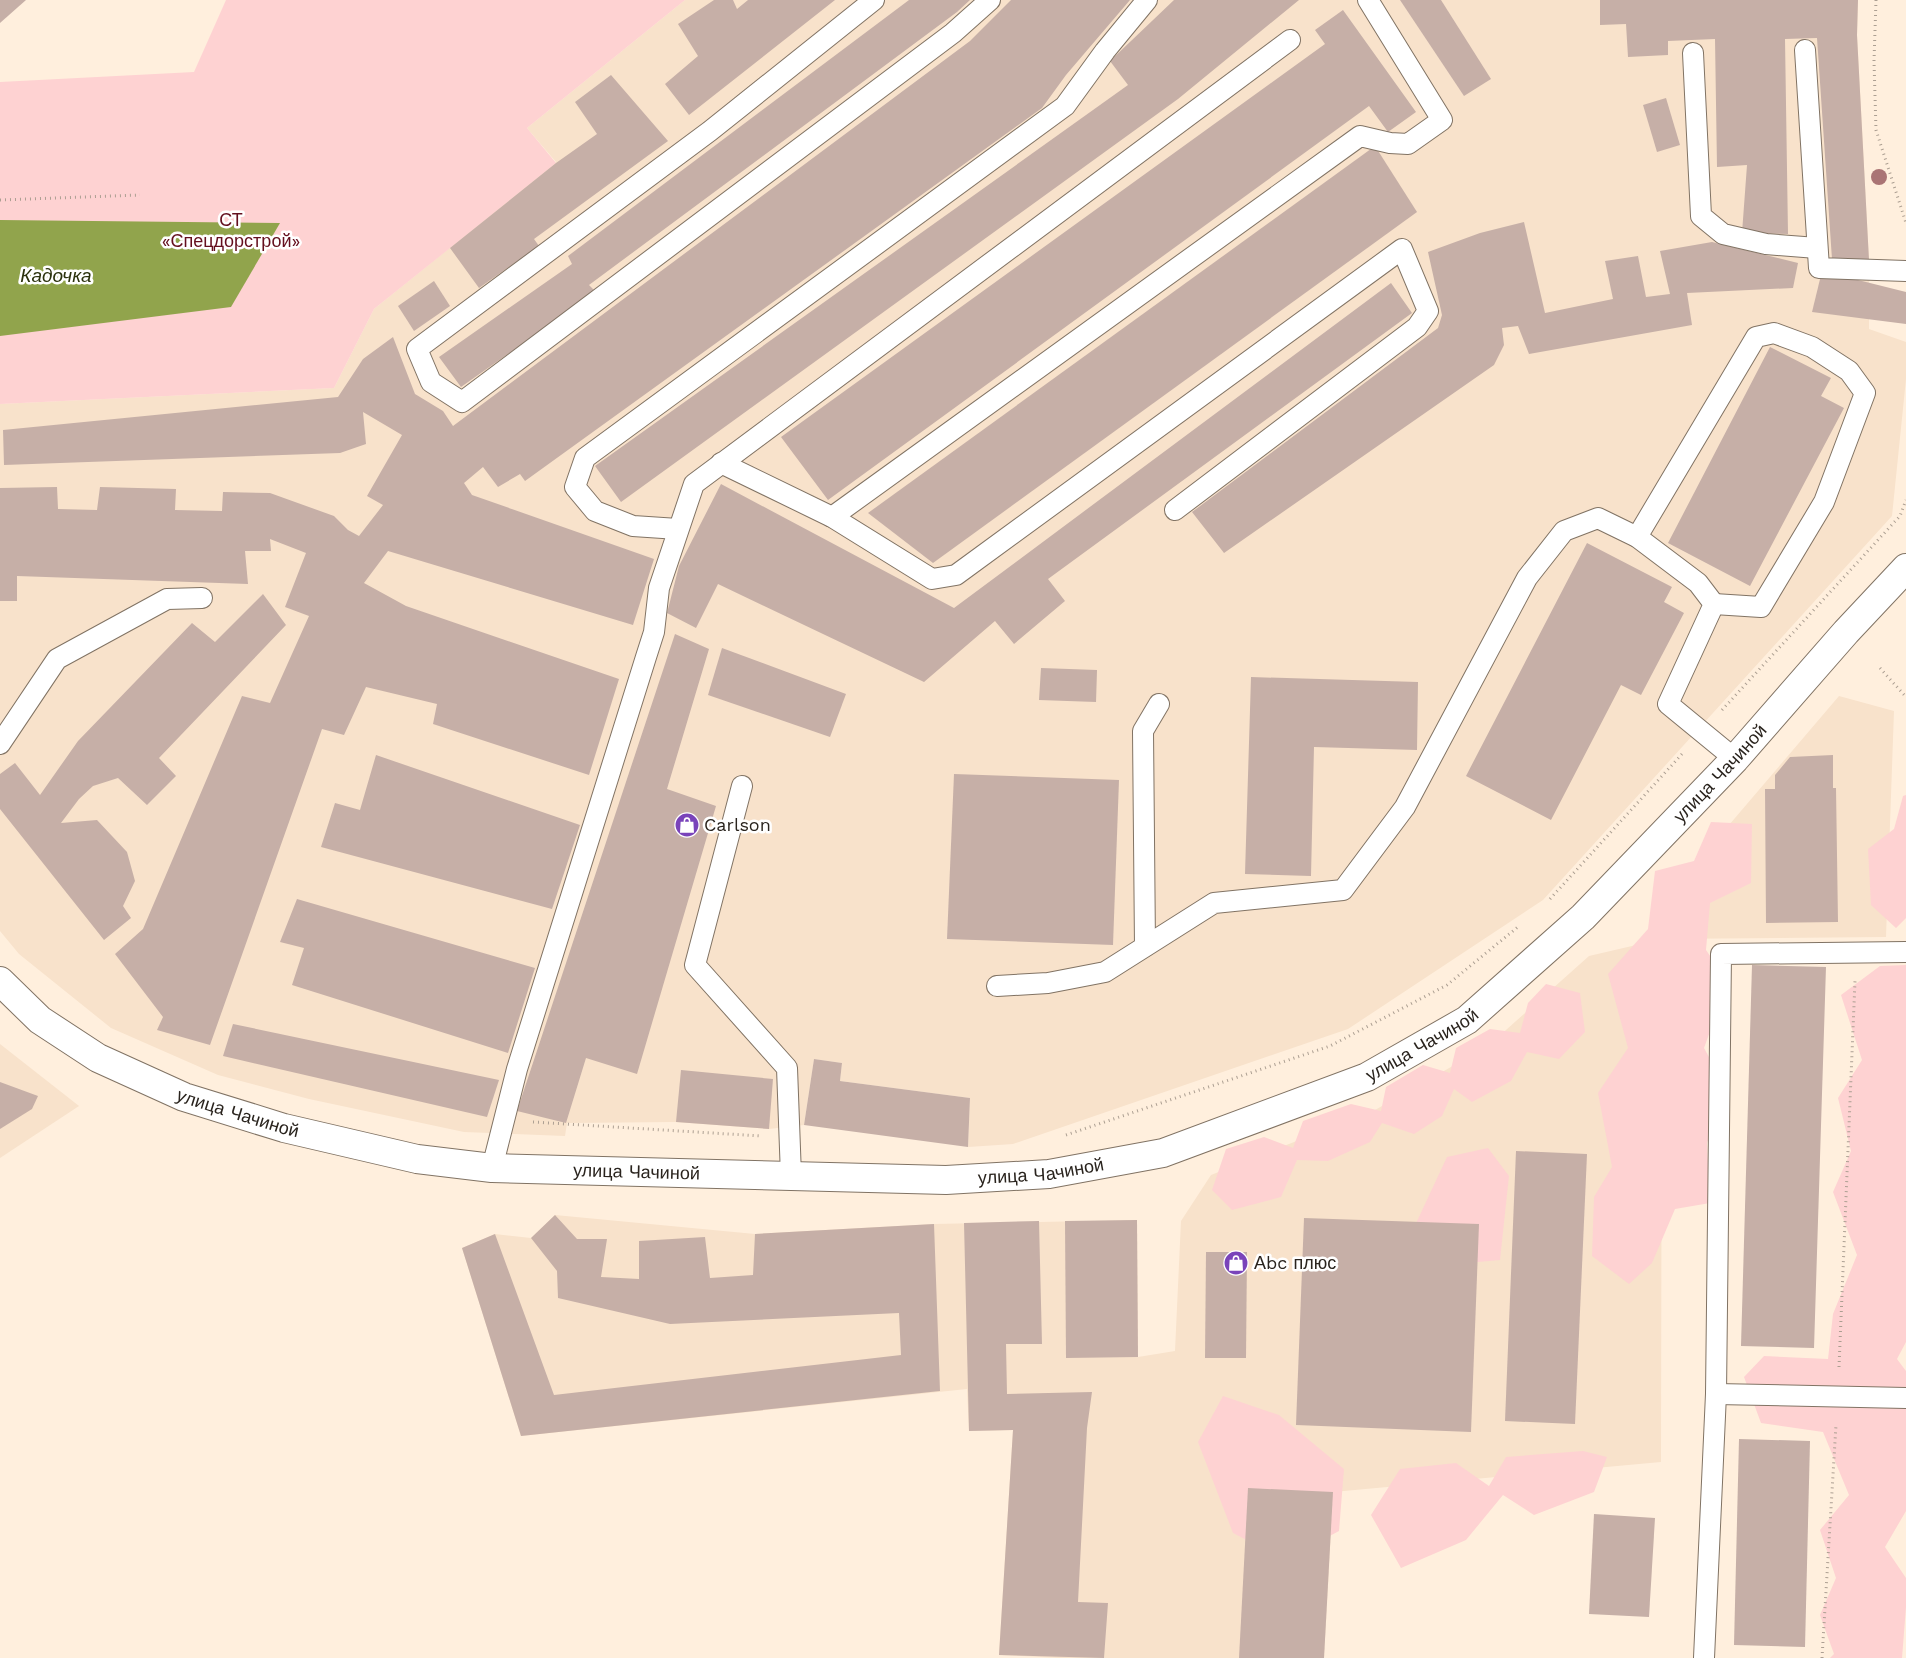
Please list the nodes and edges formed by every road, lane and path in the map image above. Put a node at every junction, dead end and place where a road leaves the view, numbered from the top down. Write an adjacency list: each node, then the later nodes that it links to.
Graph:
1 (874, 0): 2 (lane)
2 (990, 0)
3 (1147, 0): 18 (lane)
4 (1368, 0): 17 (lane)
5 (1876, 0): 11 (path)
6 (1290, 40): 14 (lane)
7 (1805, 50): 12 (lane)
8 (1693, 53): 12 (lane)
9 (140, 195): 10 (path)
10 (0, 200)
11 (1906, 223)
12 (1817, 248): 13 (lane)
13 (1906, 271)
14 (721, 463): 17 (lane); 18 (lane)
15 (1906, 500): 26 (path)
16 (1175, 510): 17 (lane)
17 (832, 517)
18 (678, 529): 37 (lane)
19 (1636, 537): 22 (lane); 22 (lane); 32 (lane)
20 (1906, 568): 28 (street, улица Чачиной)
21 (202, 598): 27 (lane)
22 (1714, 604): 26 (lane)
23 (1880, 668): 24 (path)
24 (1906, 697)
25 (1159, 704): 32 (lane)
26 (1702, 732): 28 (lane); 30 (path)
27 (0, 744)
28 (1735, 759): 41 (street, улица Чачиной)
29 (742, 786): 39 (lane)
30 (1549, 900)
31 (1521, 925): 38 (path)
32 (1145, 946): 36 (lane)
33 (1906, 952): 34 (lane)
34 (1856, 953): 42 (lane); 43 (path)
35 (0, 982): 40 (street, улица Чачиной)
36 (997, 986)
37 (505, 1120): 39 (path); 40 (lane)
38 (1061, 1137)
39 (789, 1138): 41 (lane)
40 (492, 1168): 41 (street, улица Чачиной)
41 (791, 1176)
42 (1716, 1394): 43 (lane); 45 (lane)
43 (1837, 1396): 44 (lane); 46 (path)
44 (1906, 1398)
45 (1704, 1658)
46 (1822, 1658)

